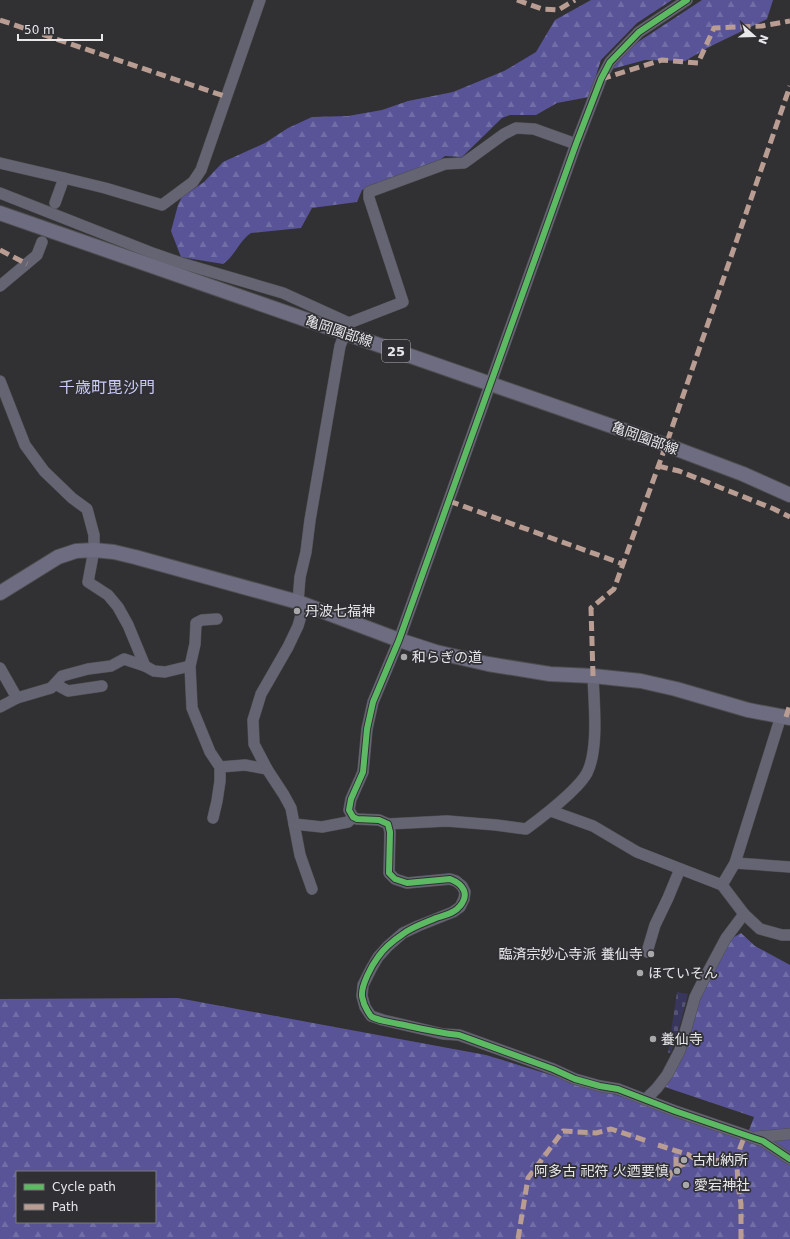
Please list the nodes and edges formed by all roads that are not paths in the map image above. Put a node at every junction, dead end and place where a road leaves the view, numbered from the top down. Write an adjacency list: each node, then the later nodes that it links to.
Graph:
1 (260, 0): 5 (street)
2 (687, 0): 3 (street)
3 (576, 144): 11 (street); 13 (street)
4 (0, 163): 5 (street)
5 (64, 178): 7 (street)
6 (0, 193): 11 (street)
7 (55, 203)
8 (0, 213): 11 (main road, 亀岡園部線 / 25)
9 (42, 242): 10 (street)
10 (0, 286)
11 (347, 328): 13 (main road, 亀岡園部線 / 25); 17 (street)
12 (0, 381): 15 (street)
13 (490, 384): 14 (main road, 亀岡園部線 / 25); 19 (street)
14 (790, 495)
15 (94, 550): 16 (main road); 17 (main road); 20 (street)
16 (0, 593)
17 (301, 604): 19 (main road); 30 (street)
18 (217, 619): 21 (street)
19 (399, 640): 23 (main road); 32 (street)
20 (145, 666): 21 (street); 24 (street)
21 (190, 666): 29 (street)
22 (0, 668): 26 (street)
23 (593, 676): 28 (main road); 31 (street)
24 (55, 684): 25 (street); 26 (street)
25 (102, 686)
26 (17, 698): 27 (street)
27 (0, 707)
28 (786, 717): 36 (street)
29 (220, 768): 30 (street); 33 (street)
30 (267, 769): 34 (street)
31 (551, 811): 35 (street); 38 (street)
32 (352, 817): 34 (street); 35 (street)
33 (213, 818)
34 (294, 824): 40 (street)
35 (388, 824): 44 (street)
36 (735, 863): 37 (street); 39 (street)
37 (790, 867)
38 (680, 869): 39 (street); 43 (street)
39 (722, 885): 41 (street)
40 (312, 889)
41 (744, 914): 42 (street); 44 (street)
42 (790, 935)
43 (647, 952)
44 (645, 1100): 46 (street)
45 (790, 1134): 46 (street)
46 (751, 1137): 47 (street)
47 (790, 1159)

